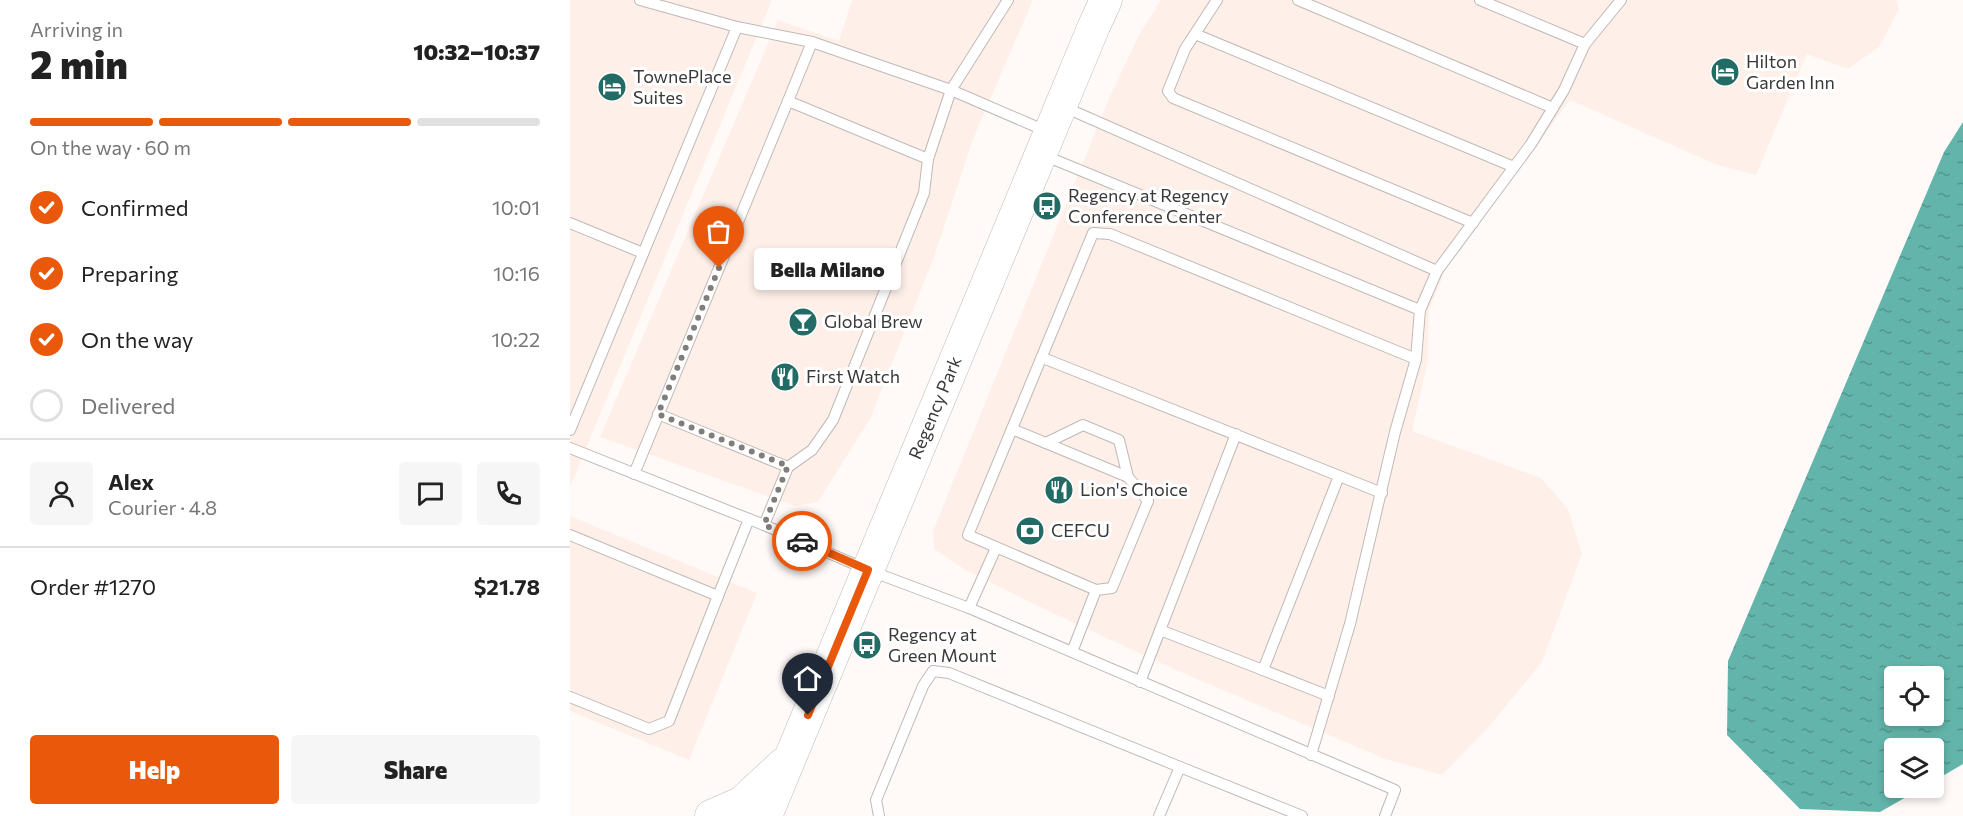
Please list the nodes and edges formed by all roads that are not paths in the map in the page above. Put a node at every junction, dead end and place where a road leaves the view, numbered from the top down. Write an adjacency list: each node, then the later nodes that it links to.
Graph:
1 (640, 0): 8 (lane)
2 (1008, 0): 12 (lane)
3 (1106, 0): 15 (street, Regency Park)
4 (1217, 0): 9 (lane)
5 (1298, 0): 14 (lane)
6 (1480, 0): 11 (lane)
7 (1616, 1): 11 (lane)
8 (737, 27): 10 (lane); 20 (lane)
9 (1195, 34): 17 (lane); 19 (lane)
10 (812, 42): 12 (lane); 13 (lane)
11 (1585, 44): 14 (lane)
12 (951, 90): 15 (lane); 16 (lane)
13 (788, 101): 16 (lane); 25 (lane)
14 (1553, 108): 17 (lane)
15 (1051, 131): 21 (lane); 22 (lane); 40 (street, Regency Park)
16 (928, 159): 31 (lane)
17 (1514, 167): 19 (lane)
18 (570, 223): 20 (lane)
19 (1473, 223): 21 (lane)
20 (643, 253): 27 (lane)
21 (1437, 271): 22 (lane)
22 (1420, 310): 24 (lane)
23 (1043, 358): 24 (lane); 26 (lane); 28 (lane)
24 (1416, 359): 35 (lane)
25 (658, 414): 31 (lane); 32 (lane)
26 (1012, 429): 29 (lane); 39 (lane)
27 (570, 430)
28 (1236, 434): 33 (lane); 44 (lane)
29 (1046, 443): 34 (lane); 34 (lane)
30 (570, 448): 32 (lane)
31 (788, 466): 37 (lane)
32 (634, 474): 36 (lane)
33 (1339, 476): 35 (lane); 46 (lane)
34 (1128, 477): 41 (lane)
35 (1382, 493): 48 (lane)
36 (749, 519): 37 (lane); 42 (lane)
37 (764, 525): 40 (lane)
38 (570, 535): 42 (lane)
39 (996, 548): 41 (lane); 43 (lane)
40 (868, 570): 43 (lane); 51 (street, Regency Park)
41 (1096, 590): 45 (lane)
42 (718, 596): 49 (lane)
43 (969, 608): 45 (lane)
44 (1160, 630): 46 (lane); 47 (lane)
45 (1072, 652): 47 (lane)
46 (1263, 670): 48 (lane)
47 (1140, 682): 50 (lane)
48 (1329, 696): 50 (lane)
49 (570, 697)
50 (1311, 755): 59 (lane)
51 (791, 757): 53 (street); 54 (street, Regency Park); 55 (street)
52 (1180, 767): 56 (lane); 57 (lane); 58 (lane)
53 (711, 816)
54 (766, 816)
55 (790, 816)
56 (879, 816)
57 (1159, 816)
58 (1302, 816)
59 (1385, 816)

